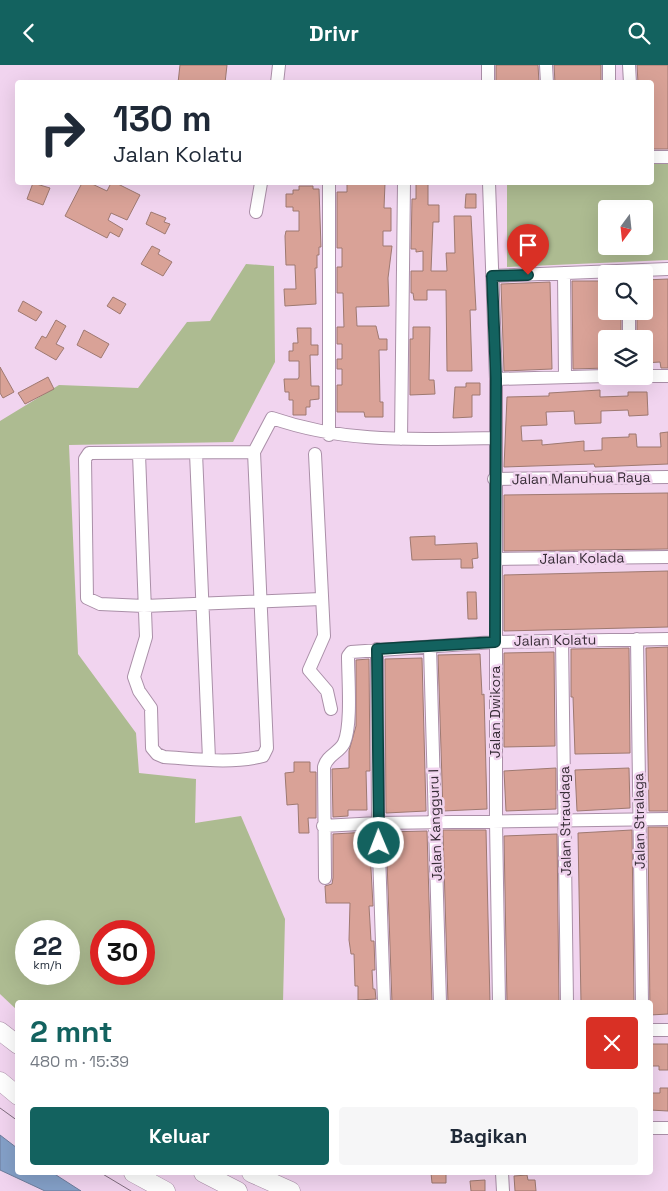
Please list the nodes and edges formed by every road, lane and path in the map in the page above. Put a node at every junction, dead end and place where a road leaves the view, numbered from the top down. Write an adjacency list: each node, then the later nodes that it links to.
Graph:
1 (279, 65): 6 (street)
2 (488, 65): 7 (street)
3 (546, 65): 8 (street)
4 (609, 65): 9 (street)
5 (630, 65): 10 (street)
6 (277, 80)
7 (488, 80)
8 (547, 80)
9 (610, 80)
10 (630, 80)
11 (654, 157): 12 (street)
12 (668, 157)
13 (261, 185): 17 (street)
14 (329, 185): 28 (street)
15 (404, 185): 30 (street)
16 (489, 185): 22 (street, Jalan Dwikora)
17 (256, 212)
18 (668, 269): 19 (street)
19 (653, 270)
20 (598, 272): 21 (street)
21 (564, 273): 22 (street); 26 (street)
22 (492, 276): 27 (street, Jalan Dwikora)
23 (653, 375): 24 (street)
24 (668, 375)
25 (598, 376): 26 (street)
26 (565, 377): 27 (street)
27 (496, 379): 29 (street, Jalan Dwikora)
28 (330, 435): 30 (street); 31 (street)
29 (495, 438): 30 (street); 36 (street, Jalan Dwikora)
30 (401, 439)
31 (254, 452): 32 (street); 40 (street)
32 (196, 453): 33 (street); 41 (street)
33 (139, 454): 42 (street); 42 (street)
34 (315, 454): 39 (street)
35 (668, 477): 36 (street, Jalan Manuhua Raya)
36 (494, 479): 38 (street, Jalan Dwikora)
37 (668, 557): 38 (street, Jalan Kolada)
38 (496, 559): 46 (street, Jalan Dwikora)
39 (321, 599): 40 (street); 49 (street)
40 (261, 601): 41 (street); 50 (street)
41 (202, 603): 42 (street); 50 (street)
42 (144, 606): 50 (street)
43 (637, 639): 44 (street, Jalan Kolatu); 45 (street, Jalan Kolatu); 52 (street, Jalan Stralaga)
44 (668, 639)
45 (562, 640): 46 (street, Jalan Kolatu); 53 (street, Jalan Straudaga)
46 (495, 642): 47 (street, Jalan Kolatu); 55 (street, Jalan Dwikora)
47 (430, 647): 48 (street, Jalan Kolatu); 54 (street, Jalan Kangguru I)
48 (377, 649): 56 (street); 57 (street, Jalan Kolatu)
49 (331, 709)
50 (209, 759)
51 (668, 819): 52 (street)
52 (639, 820): 53 (street); 63 (street, Jalan Stralaga)
53 (566, 821): 55 (street); 62 (street, Jalan Straudaga)
54 (435, 822): 55 (street); 56 (street); 60 (street, Jalan Kangguru I)
55 (496, 822): 61 (street, Jalan Dwikora)
56 (378, 823): 57 (street); 59 (street)
57 (324, 826): 58 (street)
58 (325, 877)
59 (384, 1000)
60 (440, 1000)
61 (499, 1000)
62 (567, 1000)
63 (642, 1000)
64 (653, 1030): 65 (street)
65 (668, 1030)
66 (0, 1031): 67 (highway)
67 (15, 1043)
68 (0, 1081): 69 (highway)
69 (15, 1094)
70 (653, 1128): 71 (street)
71 (668, 1128)
72 (138, 1175): 76 (highway)
73 (207, 1175): 77 (highway)
74 (256, 1175): 78 (highway)
75 (502, 1175): 79 (street)
76 (166, 1191)
77 (238, 1191)
78 (291, 1191)
79 (503, 1191)

